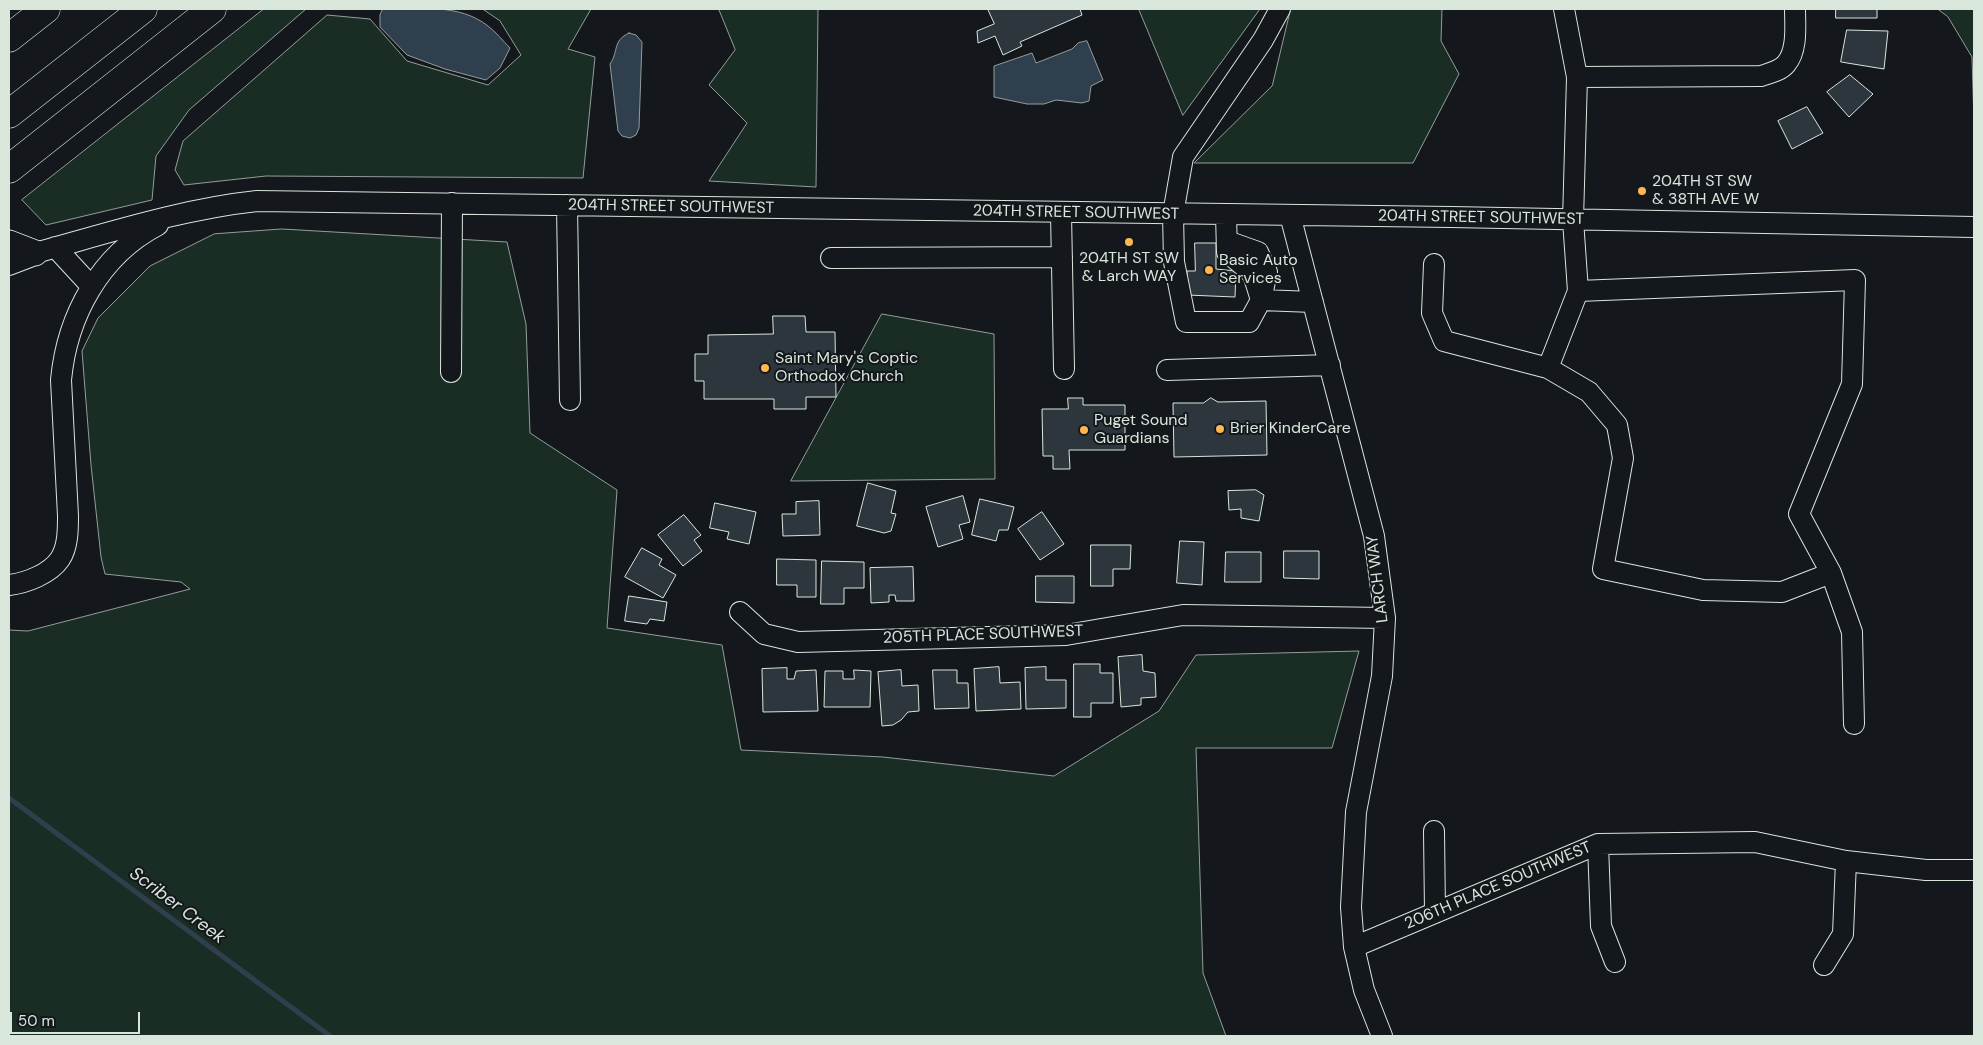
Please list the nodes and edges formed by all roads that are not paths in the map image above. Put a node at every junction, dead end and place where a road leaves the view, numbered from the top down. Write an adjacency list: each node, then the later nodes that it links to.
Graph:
1 (46, 9): 8 (highway)
2 (116, 9): 9 (highway)
3 (143, 9): 9 (highway)
4 (212, 9): 13 (highway)
5 (1280, 9): 17 (street)
6 (1564, 9): 10 (street)
7 (1795, 9): 10 (street)
8 (9, 38)
9 (67, 58): 11 (highway); 12 (highway)
10 (1577, 77): 21 (street)
11 (9, 93)
12 (9, 114)
13 (9, 170)
14 (452, 203): 15 (street, 204TH STREET SOUTHWEST); 18 (street, 204TH STREET SOUTHWEST); 37 (street)
15 (567, 205): 16 (street, 204TH STREET SOUTHWEST); 38 (street)
16 (1061, 213): 17 (street, 204TH STREET SOUTHWEST); 25 (street)
17 (1173, 214): 19 (street, 204TH STREET SOUTHWEST); 31 (street)
18 (178, 215): 24 (street, 204TH STREET SOUTHWEST); 29 (street, 204TH STREET SOUTHWEST)
19 (1226, 215): 20 (street, 204TH STREET SOUTHWEST); 31 (street)
20 (1290, 216): 21 (street, 204TH STREET SOUTHWEST); 32 (street, LARCH WAY)
21 (1573, 220): 22 (street, 204TH STREET SOUTHWEST); 30 (street)
22 (1974, 227)
23 (9, 243): 24 (main road)
24 (45, 250): 28 (street, 204TH STREET SOUTHWEST); 29 (street)
25 (1062, 257): 26 (street); 34 (street)
26 (831, 258)
27 (1434, 264): 35 (street)
28 (9, 266)
29 (92, 286): 40 (street, 204TH STREET SOUTHWEST)
30 (1578, 291): 35 (street); 39 (street)
31 (1262, 300): 32 (street)
32 (1313, 302): 33 (street, LARCH WAY)
33 (1330, 365): 36 (street); 42 (street, LARCH WAY)
34 (1064, 368)
35 (1548, 368): 39 (street)
36 (1167, 370)
37 (451, 372)
38 (570, 400)
39 (1831, 573): 43 (street)
40 (9, 585)
41 (740, 612): 42 (street, 205TH PLACE SOUTHWEST)
42 (1385, 618): 49 (street, LARCH WAY)
43 (1854, 724)
44 (1434, 831): 48 (street)
45 (1598, 844): 46 (street, 206TH PLACE SOUTHWEST); 48 (street, 206TH PLACE SOUTHWEST); 50 (street)
46 (1846, 861): 47 (street, 206TH PLACE SOUTHWEST); 51 (street)
47 (1974, 870)
48 (1435, 913): 49 (street, 206TH PLACE SOUTHWEST)
49 (1354, 947): 52 (street, LARCH WAY)
50 (1615, 962)
51 (1824, 965)
52 (1378, 1035)

